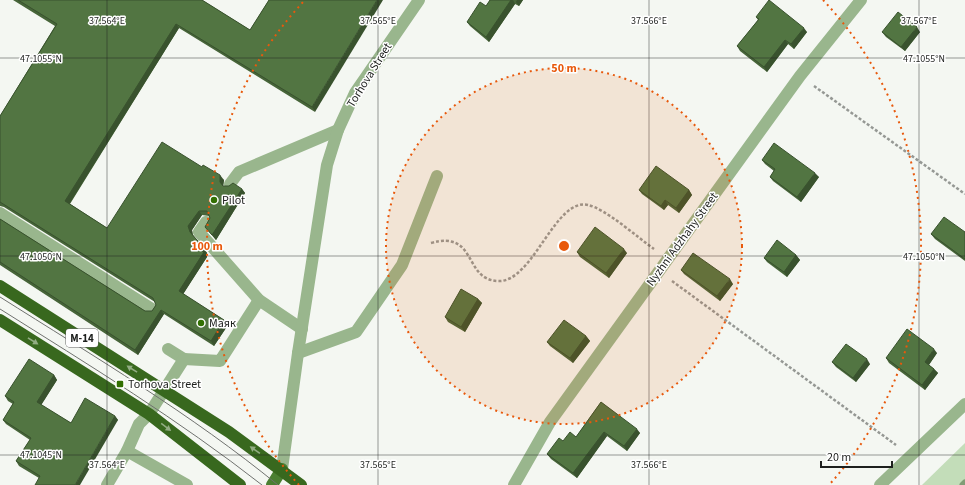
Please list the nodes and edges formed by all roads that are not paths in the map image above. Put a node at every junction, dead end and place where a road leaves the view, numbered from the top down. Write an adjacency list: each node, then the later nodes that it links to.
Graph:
1 (419, 0): 3 (street, Torhova Street)
2 (861, 0): 26 (street, Nyzhni Adzhahy Street)
3 (338, 130): 5 (street); 12 (street, Torhova Street)
4 (437, 176): 14 (street)
5 (230, 184)
6 (0, 213): 10 (street)
7 (206, 222): 9 (street)
8 (0, 286): 16 (highway, М-14, one-way to 8)
9 (259, 300): 12 (street); 15 (street)
10 (152, 309)
11 (0, 320): 18 (highway, М-14, one-way to 18)
12 (302, 329): 14 (street, Torhova Street)
13 (168, 349): 15 (street)
14 (298, 354): 20 (street, Torhova Street)
15 (184, 359): 16 (street)
16 (165, 390): 18 (street); 20 (highway, М-14, one-way to 16)
17 (965, 404): 27 (street)
18 (149, 414): 19 (street); 23 (highway, М-14, one-way to 23)
19 (127, 451): 21 (street); 22 (street)
20 (282, 469): 24 (main road, Torhova Street); 25 (highway, М-14)
21 (107, 485)
22 (187, 485)
23 (240, 485)
24 (272, 485)
25 (301, 485)
26 (514, 485)
27 (880, 485)

